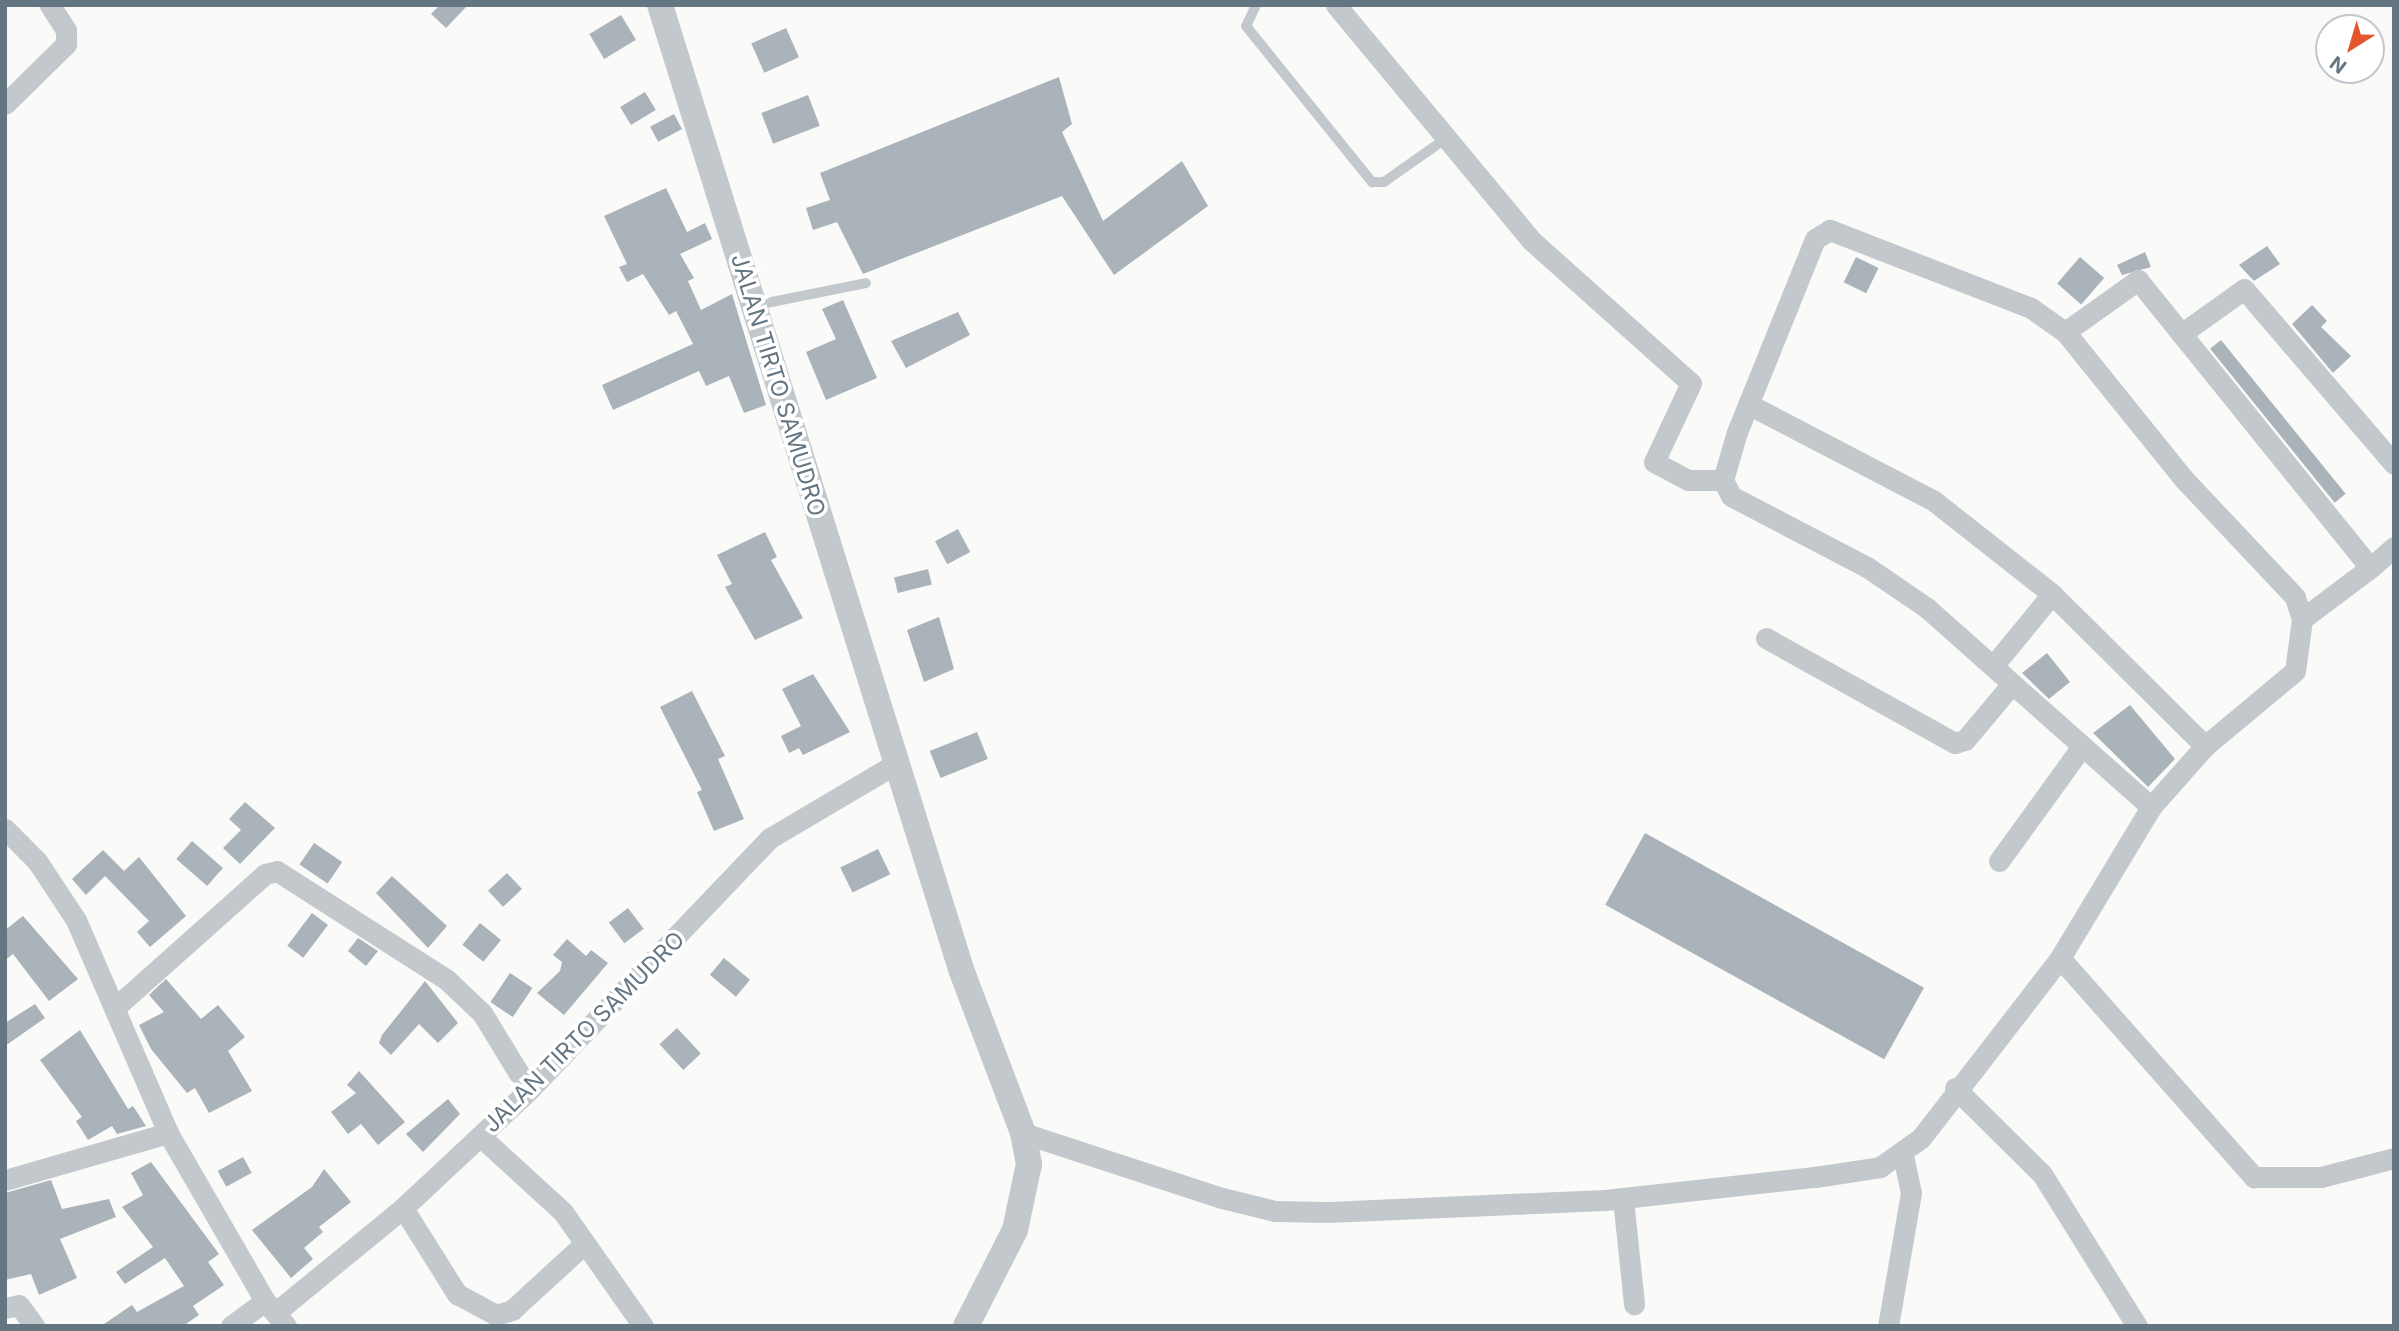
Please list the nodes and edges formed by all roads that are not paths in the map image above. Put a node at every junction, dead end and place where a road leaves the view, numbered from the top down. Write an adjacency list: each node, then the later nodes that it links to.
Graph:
1 (50, 5): 5 (street)
2 (1256, 5): 6 (lane)
3 (1336, 5): 6 (street)
4 (666, 7): 8 (street, JALAN TIRTO SAMUDRO)
5 (5, 104)
6 (1448, 137): 13 (street)
7 (866, 283): 8 (lane)
8 (753, 306): 23 (street, JALAN TIRTO SAMUDRO)
9 (2065, 332): 10 (street); 11 (street); 17 (street)
10 (2181, 334): 12 (street); 15 (street)
11 (1748, 404): 13 (street); 16 (street)
12 (2394, 464)
13 (1723, 480): 19 (street)
14 (2394, 547): 15 (street)
15 (2370, 568): 17 (street)
16 (2052, 594): 19 (street); 21 (street)
17 (2302, 619): 21 (street)
18 (1766, 638): 20 (street)
19 (1993, 666): 20 (street)
20 (2011, 684): 22 (street)
21 (2205, 746): 24 (street)
22 (2080, 749): 24 (street); 26 (street)
23 (897, 763): 30 (street, JALAN TIRTO SAMUDRO); 32 (street, JALAN TIRTO SAMUDRO)
24 (2151, 807): 27 (street)
25 (5, 829): 28 (street)
26 (2000, 861)
27 (2060, 958): 29 (street); 36 (street)
28 (118, 1005): 30 (street); 31 (street)
29 (1955, 1088): 34 (street); 50 (street)
30 (529, 1090): 33 (street, JALAN TIRTO SAMUDRO)
31 (168, 1133): 38 (street); 44 (street)
32 (1023, 1133): 39 (street); 48 (street, JALAN TIRTO SAMUDRO)
33 (480, 1136): 40 (street, JALAN TIRTO SAMUDRO); 41 (street)
34 (1903, 1155): 39 (street); 49 (street)
35 (2394, 1158): 36 (street)
36 (2366, 1165): 37 (street)
37 (2394, 1176)
38 (5, 1180)
39 (1623, 1199): 42 (street)
40 (403, 1209): 41 (street); 44 (street, JALAN TIRTO SAMUDRO)
41 (585, 1242): 47 (street)
42 (1634, 1304)
43 (5, 1308): 45 (street)
44 (276, 1313): 46 (street, JALAN TIRTO SAMUDRO)
45 (34, 1326)
46 (231, 1326)
47 (643, 1326)
48 (966, 1326)
49 (1888, 1326)
50 (2137, 1326)

